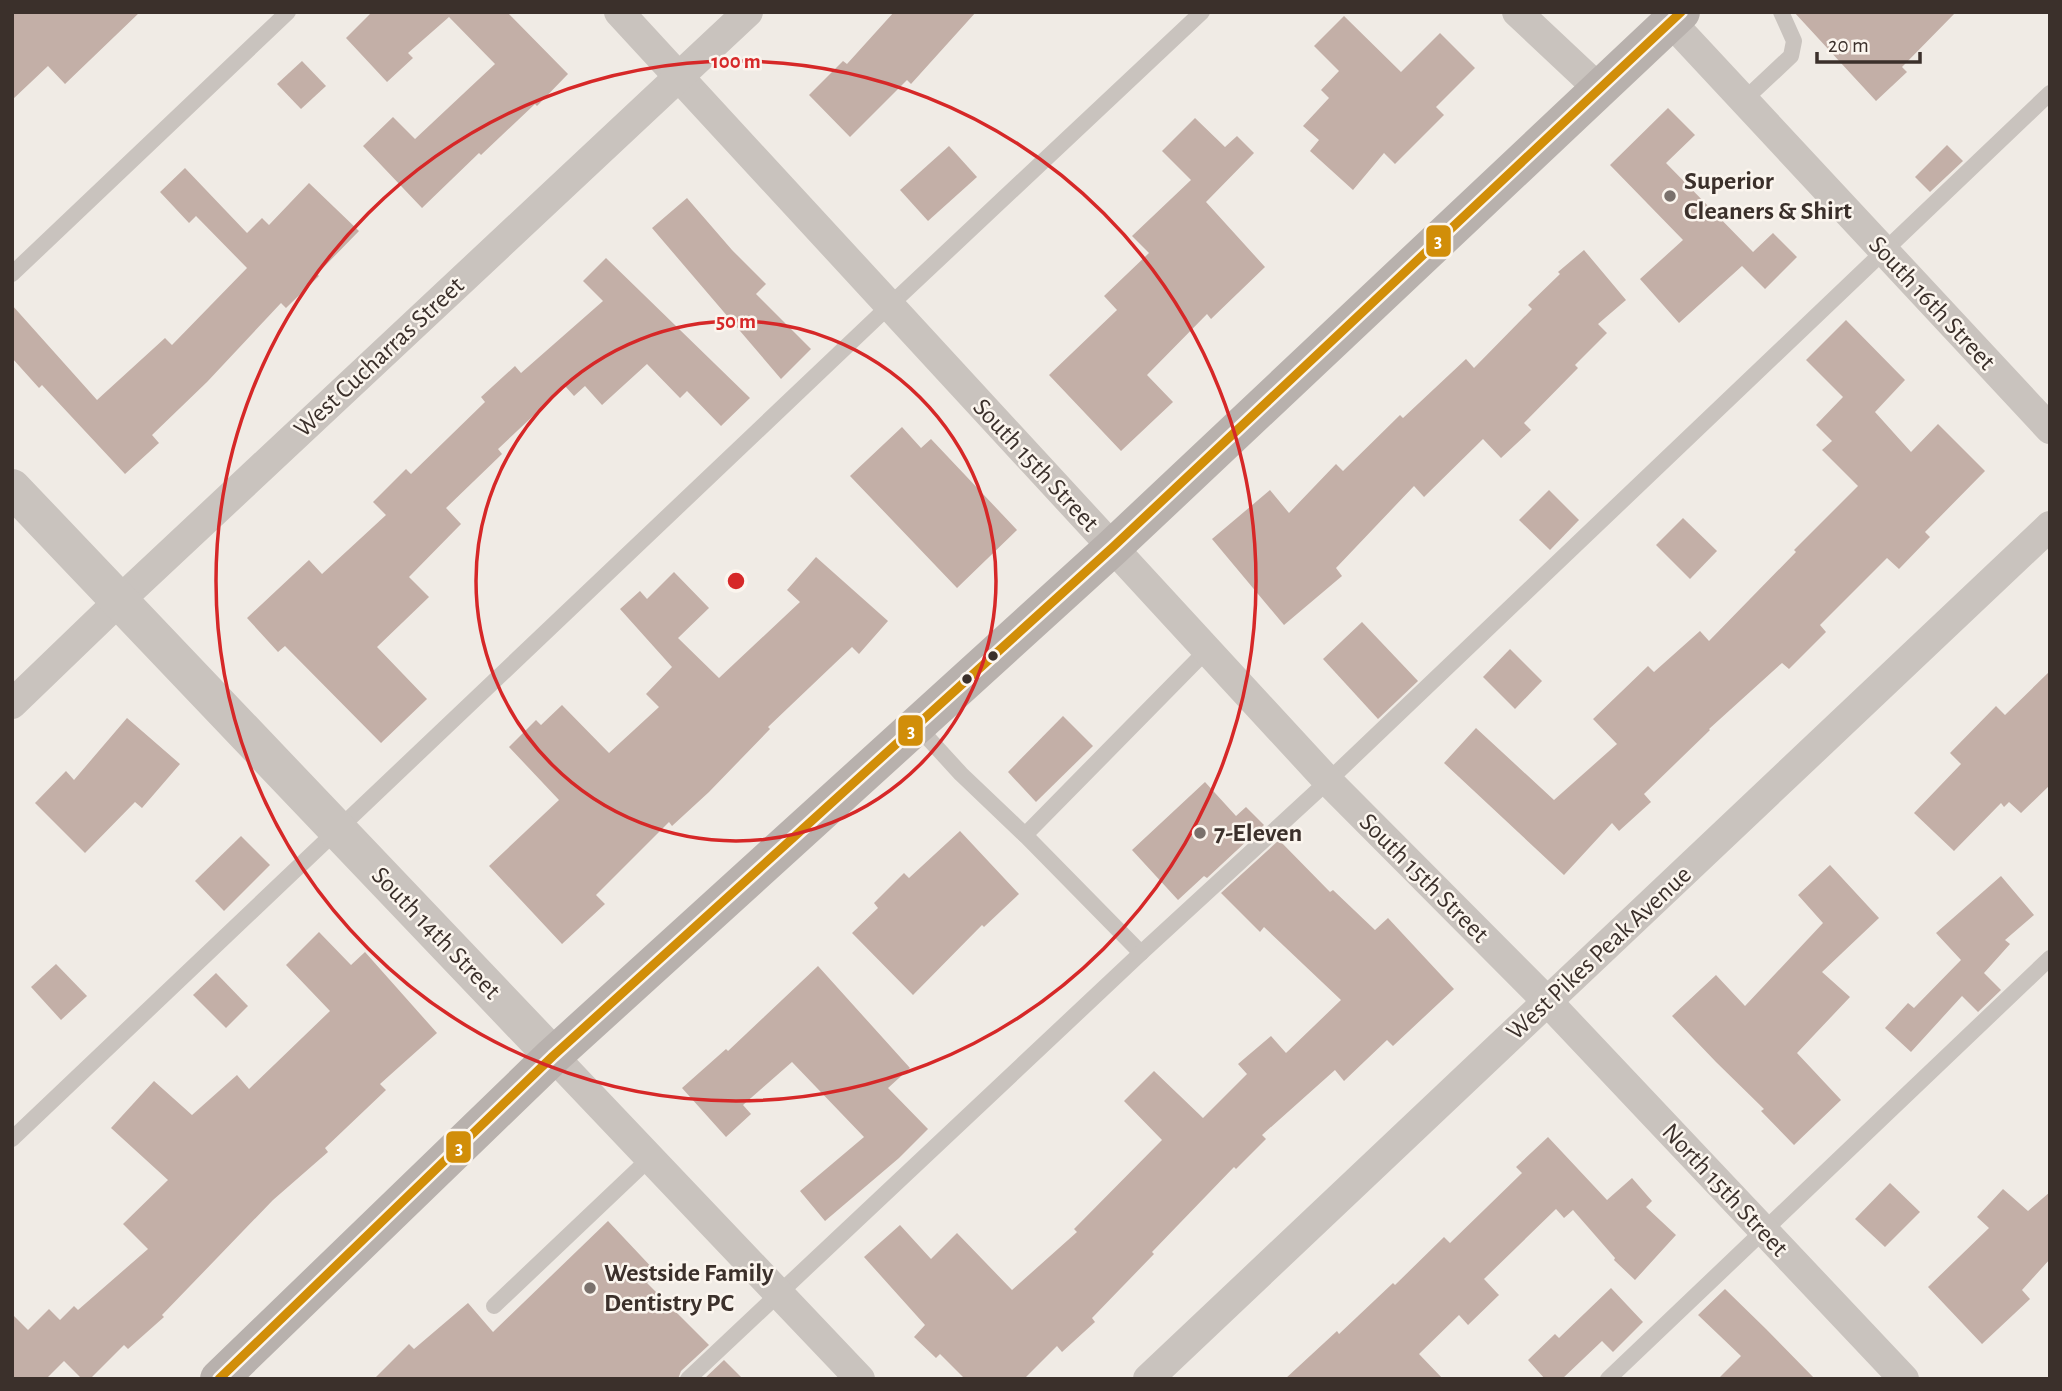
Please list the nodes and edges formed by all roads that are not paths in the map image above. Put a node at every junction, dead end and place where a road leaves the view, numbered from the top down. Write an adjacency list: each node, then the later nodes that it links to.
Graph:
1 (288, 12): 13 (lane)
2 (619, 12): 8 (street, South 15th Street)
3 (748, 12): 8 (street, West Cucharras Street)
4 (1202, 12): 14 (lane)
5 (1517, 12): 9 (street)
6 (1781, 12): 11 (lane)
7 (1676, 17): 9 (main road); 11 (street, South 16th Street)
8 (679, 76): 14 (street, South 15th Street); 19 (street, West Cucharras Street)
9 (1599, 89): 18 (main road)
10 (2050, 93): 12 (lane)
11 (1744, 100): 12 (street, South 16th Street)
12 (1884, 251): 15 (street, South 16th Street); 23 (lane)
13 (12, 274)
14 (889, 306): 18 (street, South 15th Street); 24 (lane)
15 (2050, 429)
16 (12, 488): 19 (street, South 14th Street)
17 (2050, 526): 28 (street, West Pikes Peak Avenue)
18 (1113, 547): 20 (street, South 15th Street); 22 (main road)
19 (120, 600): 21 (street, West Cucharras Street); 24 (street, South 14th Street)
20 (1208, 649): 23 (street, South 15th Street); 25 (lane)
21 (12, 704)
22 (917, 725): 25 (lane); 29 (main road)
23 (1328, 781): 26 (lane); 28 (street, South 15th Street)
24 (339, 831): 29 (street, South 14th Street); 30 (lane)
25 (1025, 835): 26 (lane)
26 (1141, 953): 33 (lane)
27 (2050, 958): 32 (lane)
28 (1548, 1001): 32 (street, North 15th Street); 38 (street, West Pikes Peak Avenue)
29 (553, 1056): 31 (street, South 14th Street); 35 (main road)
30 (12, 1139)
31 (650, 1158): 33 (street, South 14th Street); 34 (lane)
32 (1764, 1231): 39 (lane); 40 (street, North 15th Street)
33 (778, 1293): 36 (lane); 37 (street, South 14th Street)
34 (494, 1306)
35 (219, 1379)
36 (688, 1379)
37 (860, 1379)
38 (1148, 1379)
39 (1608, 1379)
40 (1903, 1379)

